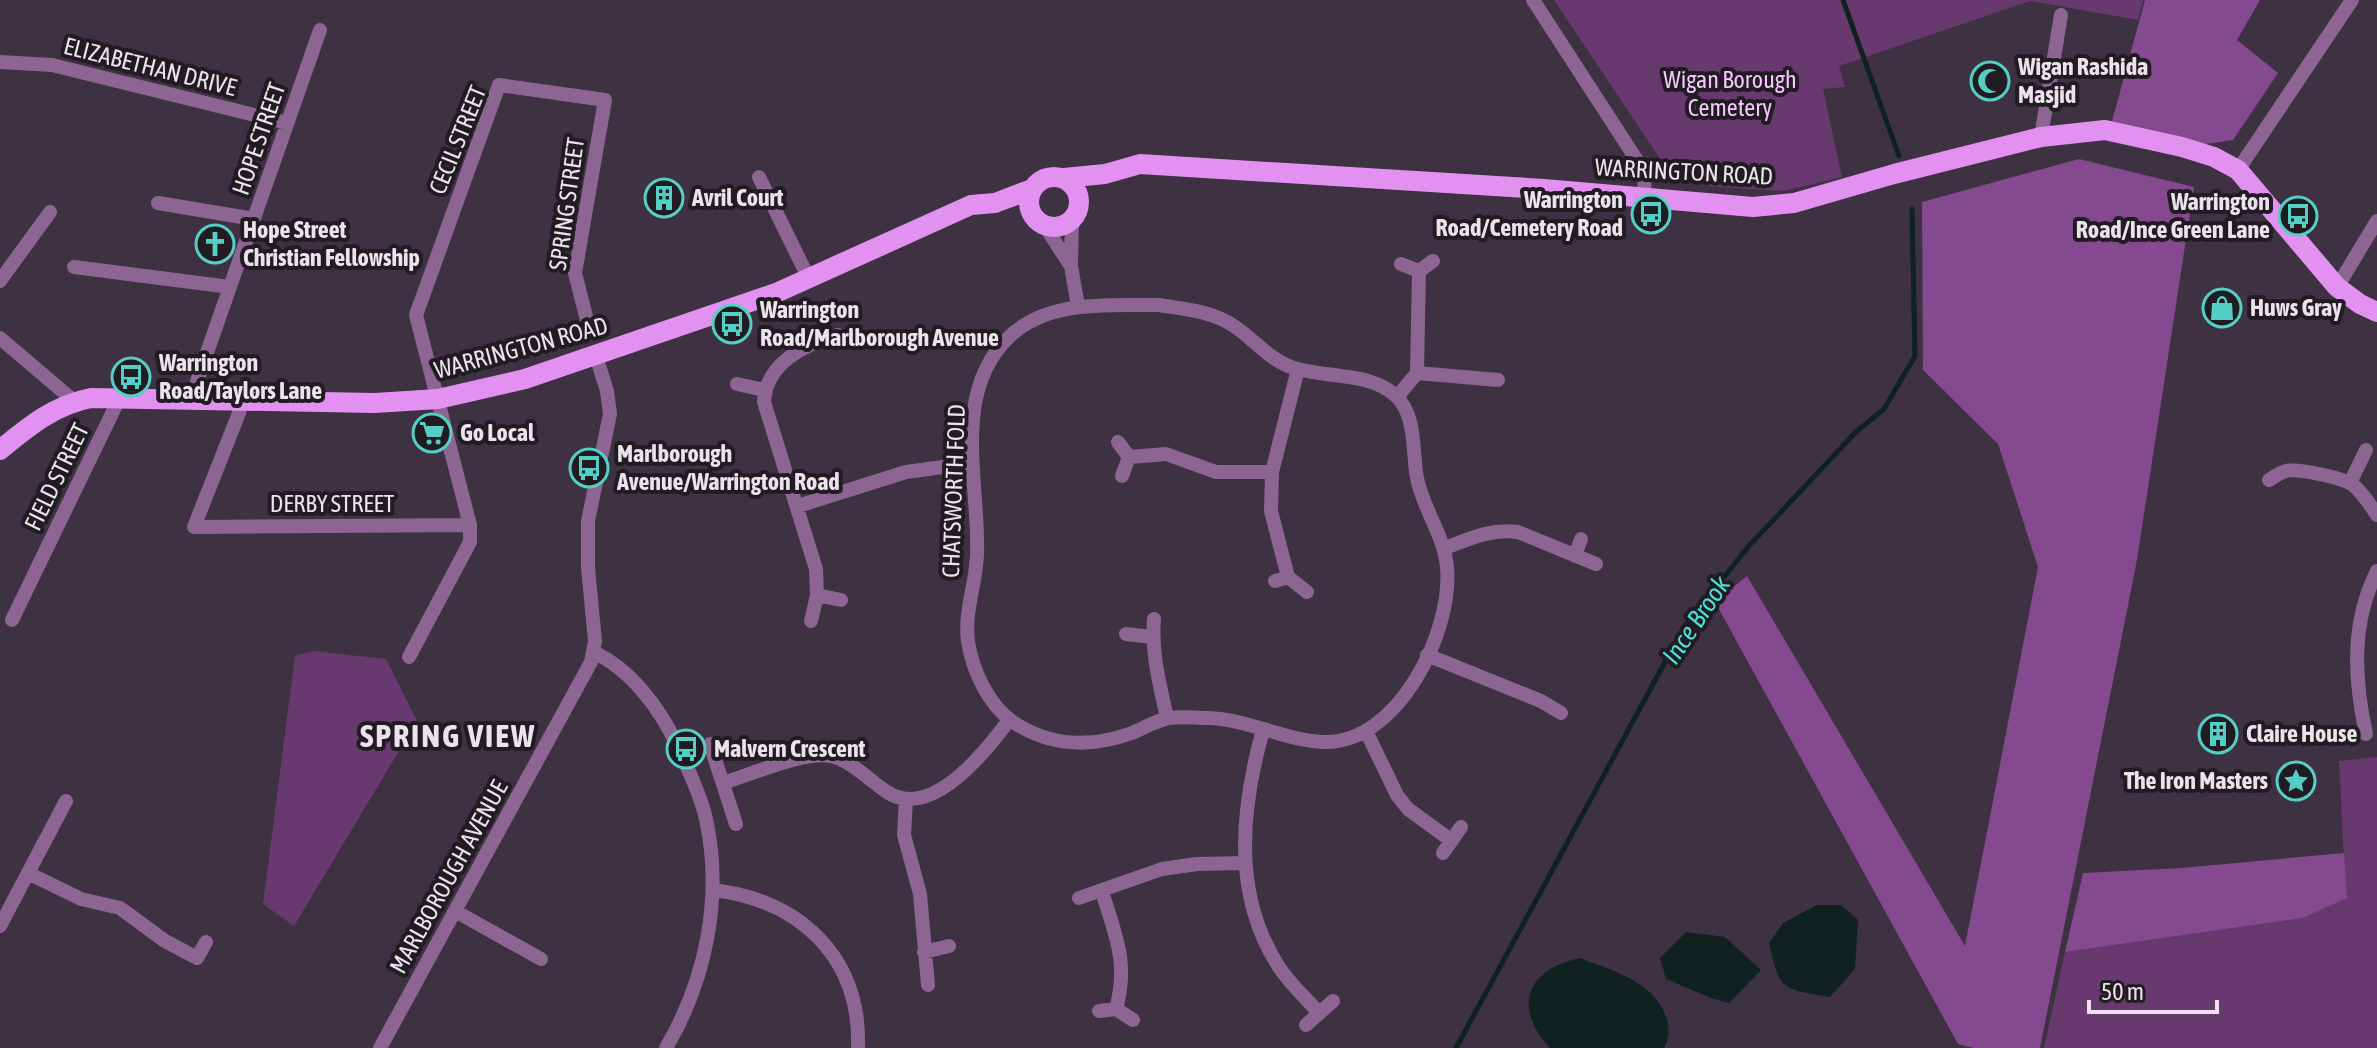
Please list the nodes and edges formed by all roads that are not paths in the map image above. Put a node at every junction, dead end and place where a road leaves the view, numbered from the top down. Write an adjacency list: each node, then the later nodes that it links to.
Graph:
1 (1533, 0): 14 (street)
2 (2350, 1): 9 (street)
3 (2061, 15): 8 (street)
4 (320, 30): 7 (street, HOPE STREET)
5 (0, 62): 7 (street, ELIZABETHAN DRIVE)
6 (605, 100): 32 (street, SPRING STREET); 48 (street, CECIL STREET)
7 (287, 123): 19 (street, HOPE STREET)
8 (2041, 137): 9 (main road, WARRINGTON ROAD); 14 (main road, WARRINGTON ROAD)
9 (2238, 170): 30 (main road, WARRINGTON ROAD)
10 (1105, 174): 12 (main road, WARRINGTON ROAD); 14 (main road, WARRINGTON ROAD); 18 (main road)
11 (759, 177): 27 (street)
12 (1064, 178): 13 (main road); 18 (main road)
13 (1032, 189): 16 (main road, WARRINGTON ROAD); 20 (main road)
14 (1645, 197)
15 (158, 203): 19 (street)
16 (995, 203): 20 (main road); 27 (main road, WARRINGTON ROAD)
17 (50, 212): 28 (street)
18 (1076, 212): 20 (main road); 24 (street)
19 (254, 219): 29 (street, HOPE STREET)
20 (1039, 221): 24 (street)
21 (2377, 221): 30 (street)
22 (1433, 261): 26 (street)
23 (1401, 264): 26 (street)
24 (1071, 266): 31 (street)
25 (74, 267): 29 (street)
26 (1419, 271): 40 (street)
27 (809, 279): 38 (main road, WARRINGTON ROAD)
28 (0, 281)
29 (230, 287): 46 (street, HOPE STREET)
30 (2337, 287): 33 (main road, WARRINGTON ROAD)
31 (1078, 306): 39 (street, CHATSWORTH FOLD); 54 (street, CHATSWORTH FOLD)
32 (600, 307)
33 (2377, 312)
34 (808, 327): 37 (street)
35 (838, 335): 37 (street)
36 (0, 338): 49 (street)
37 (814, 342): 43 (street)
38 (596, 356): 48 (main road, WARRINGTON ROAD); 75 (street, MARLBOROUGH AVENUE)
39 (1298, 369): 45 (street, CHATSWORTH FOLD); 55 (street)
40 (1417, 373): 41 (street); 45 (street)
41 (1498, 380)
42 (737, 384): 43 (street)
43 (764, 390): 59 (street)
44 (120, 397): 46 (main road, WARRINGTON ROAD); 49 (main road, WARRINGTON ROAD); 71 (street, FIELD STREET)
45 (1397, 397): 63 (street, CHATSWORTH FOLD)
46 (194, 398): 47 (main road, WARRINGTON ROAD)
47 (241, 399): 48 (main road, WARRINGTON ROAD); 61 (street, DERBY STREET)
48 (438, 399): 61 (street)
49 (74, 401): 51 (main road, WARRINGTON ROAD)
50 (1118, 442): 53 (street)
51 (0, 450)
52 (2366, 450): 58 (street)
53 (1129, 457): 55 (street); 56 (street)
54 (972, 463): 59 (street); 80 (street, CHATSWORTH FOLD)
55 (1272, 472): 67 (street)
56 (1122, 476)
57 (2269, 480): 58 (street)
58 (2350, 483): 60 (street)
59 (798, 506): 68 (street)
60 (2377, 515)
61 (470, 525): 77 (street)
62 (1581, 539): 64 (street)
63 (1445, 548): 64 (street); 76 (street, CHATSWORTH FOLD)
64 (1575, 556): 65 (street)
65 (1596, 564)
66 (2377, 571): 83 (street)
67 (1307, 592)
68 (817, 595): 69 (street); 72 (street)
69 (841, 600)
70 (1154, 619): 74 (street)
71 (12, 620)
72 (811, 621)
73 (1126, 634): 74 (street)
74 (1152, 637): 79 (street)
75 (593, 652): 92 (street); 95 (street, MARLBOROUGH AVENUE)
76 (1427, 655): 78 (street); 82 (street, CHATSWORTH FOLD)
77 (409, 657)
78 (1561, 713)
79 (1167, 718): 80 (street, CHATSWORTH FOLD); 81 (street, CHATSWORTH FOLD)
80 (1009, 720): 86 (street)
81 (1263, 730): 82 (street, CHATSWORTH FOLD); 90 (street)
82 (1366, 731): 89 (street)
83 (2366, 734)
84 (710, 744): 85 (street)
85 (723, 783): 86 (street); 88 (street)
86 (906, 799): 99 (street)
87 (66, 801): 91 (street)
88 (736, 824)
89 (1461, 827)
90 (1245, 863): 93 (street); 107 (street)
91 (28, 873): 96 (street); 100 (street)
92 (713, 890): 111 (street); 112 (street)
93 (1102, 891): 94 (street); 105 (street)
94 (1079, 898)
95 (455, 911): 101 (street); 110 (street, MARLBOROUGH AVENUE)
96 (0, 926)
97 (206, 942): 100 (street)
98 (949, 946): 99 (street)
99 (924, 952): 103 (street)
100 (197, 958): 102 (street)
101 (541, 959)
102 (190, 972)
103 (928, 985)
104 (1333, 1001): 107 (street)
105 (1116, 1009): 106 (street); 108 (street)
106 (1099, 1011)
107 (1319, 1013): 109 (street)
108 (1133, 1020)
109 (1306, 1025)
110 (380, 1048)
111 (666, 1048)
112 (858, 1048)

